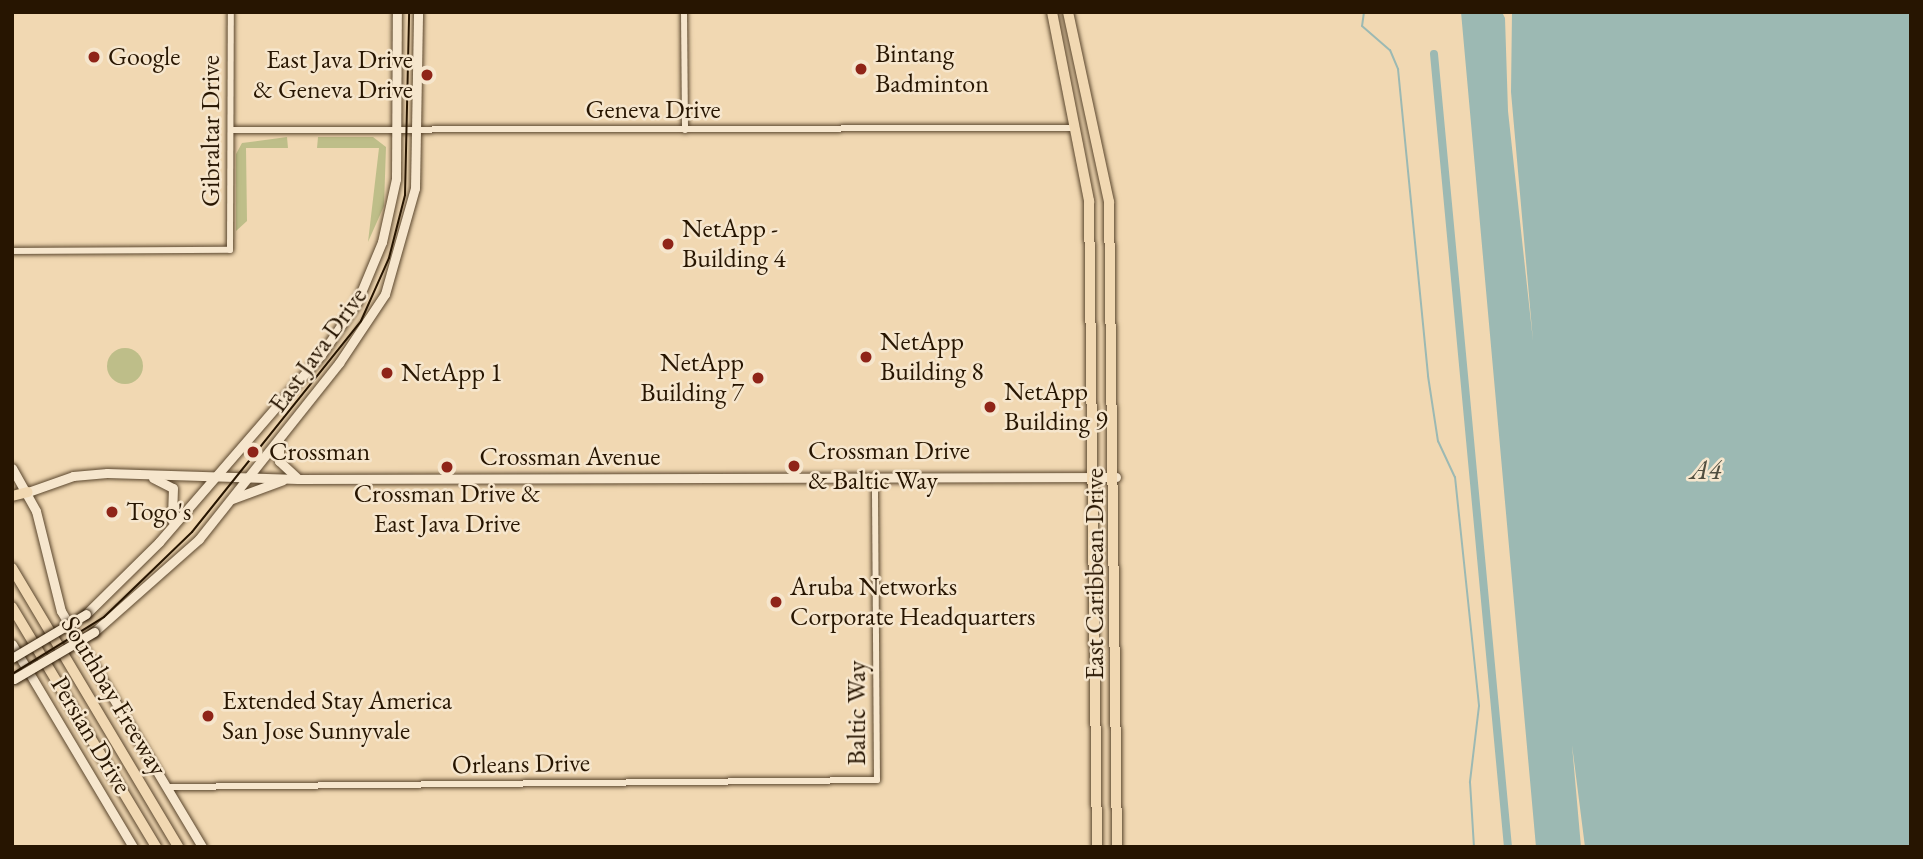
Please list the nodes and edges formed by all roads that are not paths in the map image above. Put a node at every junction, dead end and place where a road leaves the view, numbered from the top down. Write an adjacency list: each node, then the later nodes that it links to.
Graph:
1 (230, 12): 8 (street, Gibraltar Drive)
2 (397, 12): 9 (main road, East Java Drive)
3 (418, 12): 10 (main road, East Java Drive)
4 (684, 12): 11 (street)
5 (1052, 12): 7 (main road, East Caribbean Drive)
6 (1068, 12): 18 (main road, East Caribbean Drive)
7 (1075, 128): 11 (street, Geneva Drive); 20 (main road, East Caribbean Drive)
8 (231, 130): 9 (street, Geneva Drive); 12 (street, Gibraltar Drive)
9 (398, 130): 10 (street, Geneva Drive); 16 (main road, East Java Drive)
10 (418, 130): 11 (street, Geneva Drive); 13 (main road, East Java Drive)
11 (685, 130)
12 (12, 251)
13 (279, 438): 17 (main road, East Java Drive); 21 (main road)
14 (12, 468): 22 (main road)
15 (143, 474): 16 (main road, Crossman Avenue); 22 (main road, Crossman Avenue); 25 (main road)
16 (214, 477): 17 (main road, Crossman Avenue); 25 (main road, East Java Drive)
17 (248, 477): 21 (main road, Crossman Avenue); 24 (main road, East Java Drive)
18 (1116, 477): 20 (main road, Crossman Avenue); 38 (main road, East Caribbean Drive)
19 (875, 478): 20 (main road, Crossman Avenue); 21 (main road, Crossman Avenue); 31 (street, Baltic Way)
20 (1093, 478): 37 (main road, East Caribbean Drive)
21 (293, 479): 24 (main road)
22 (28, 492): 23 (highway); 32 (main road)
23 (12, 496)
24 (232, 499): 30 (main road, East Java Drive, bridge)
25 (159, 542): 29 (main road, East Java Drive, bridge)
26 (12, 568): 35 (highway, Southbay Freeway)
27 (12, 607): 34 (highway, Southbay Freeway)
28 (12, 644): 33 (main road, Persian Drive)
29 (12, 659)
30 (13, 679)
31 (877, 780): 32 (street, Orleans Drive)
32 (166, 788): 36 (main road)
33 (133, 847)
34 (156, 847)
35 (177, 847)
36 (202, 847)
37 (1097, 847)
38 (1117, 847)

